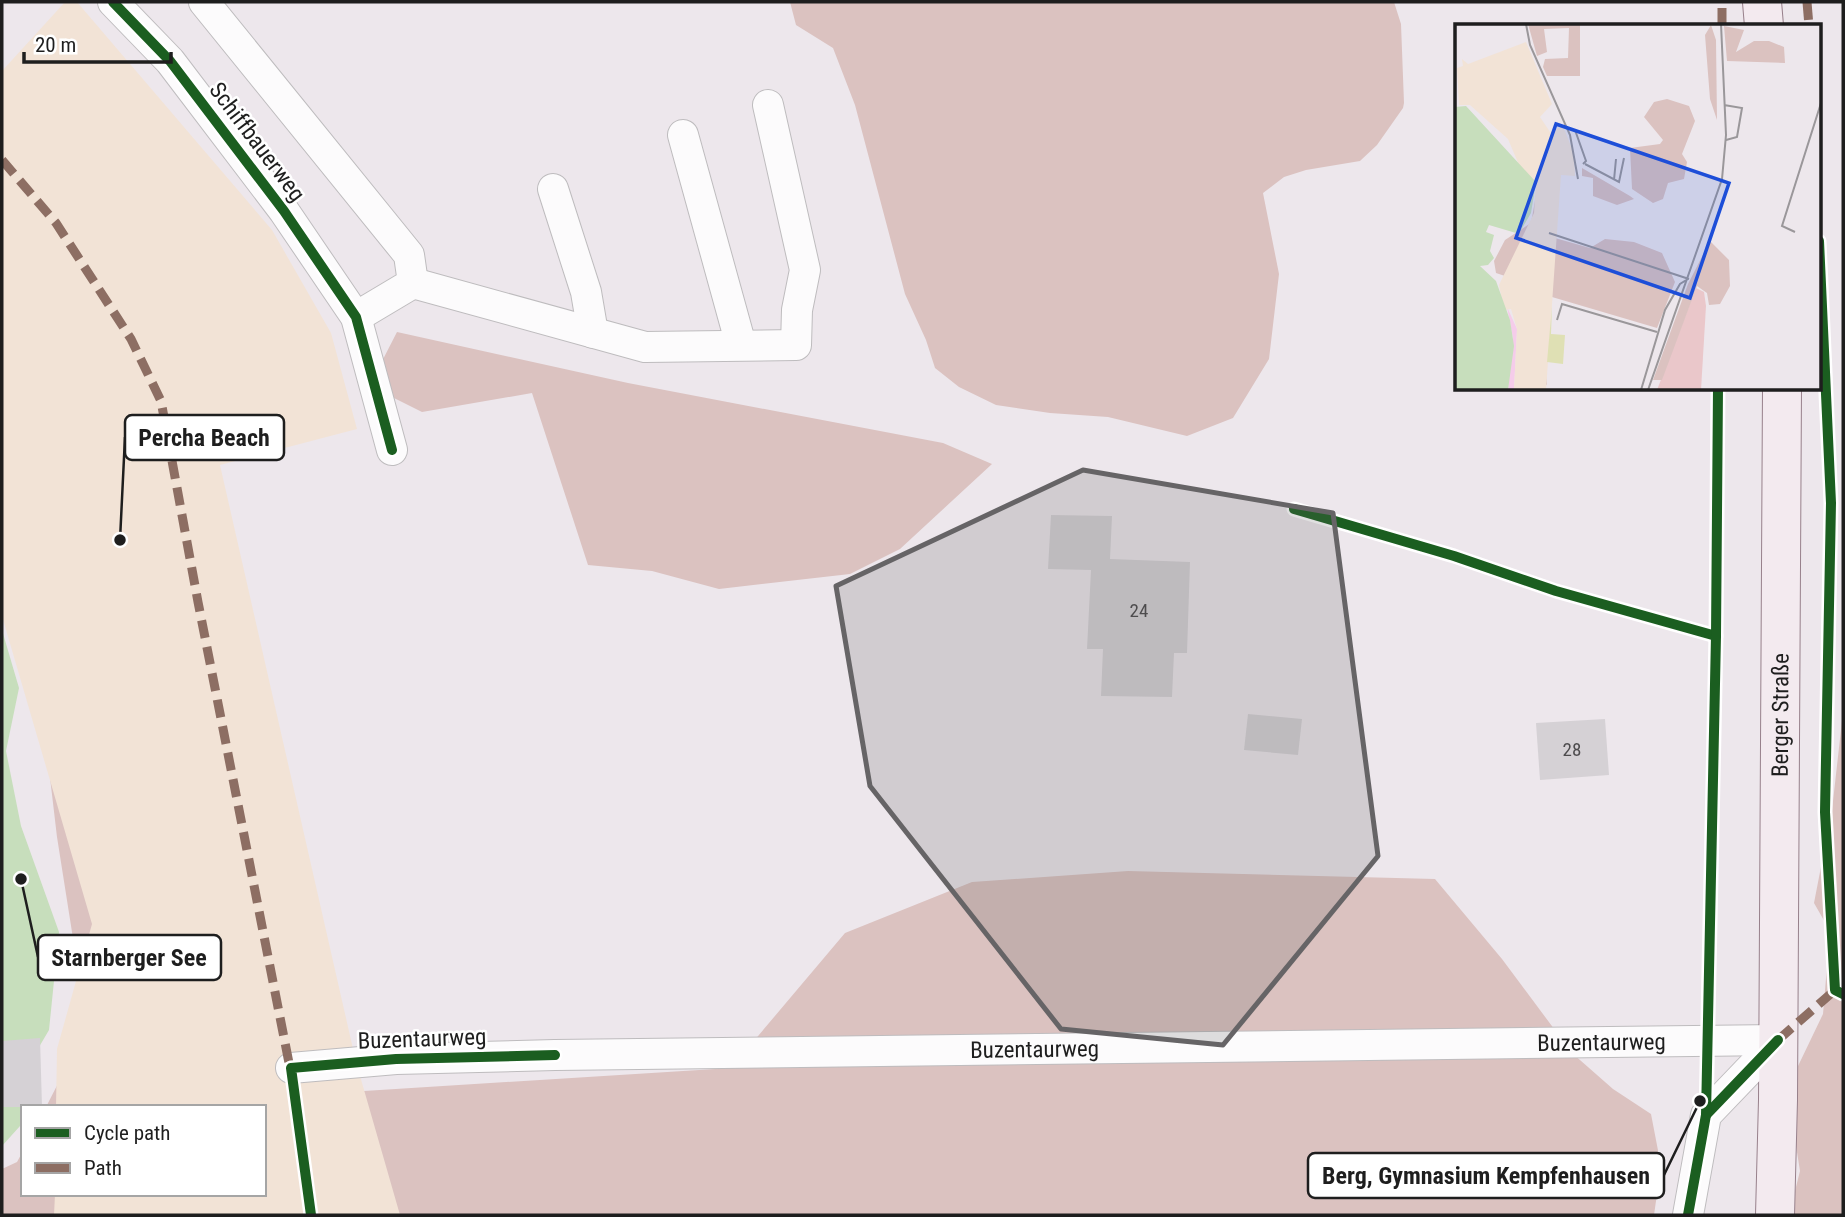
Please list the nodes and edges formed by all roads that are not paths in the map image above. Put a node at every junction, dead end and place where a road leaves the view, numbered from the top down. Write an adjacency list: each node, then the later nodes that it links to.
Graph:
1 (113, 2): 9 (lane, Schiffbauerweg)
2 (204, 2): 8 (lane)
3 (1762, 2): 4 (main road)
4 (1764, 24)
5 (768, 105): 11 (lane)
6 (683, 135): 11 (lane)
7 (553, 189): 10 (lane)
8 (413, 283): 9 (lane); 10 (lane)
9 (356, 317): 13 (lane, Schiffbauerweg)
10 (593, 333): 11 (lane)
11 (741, 345)
12 (1782, 390): 14 (main road, Berger Straße)
13 (392, 450)
14 (1778, 1040): 15 (lane, Buzentaurweg); 16 (lane); 17 (main road, Berger Straße)
15 (291, 1068)
16 (1688, 1215)
17 (1775, 1215)

